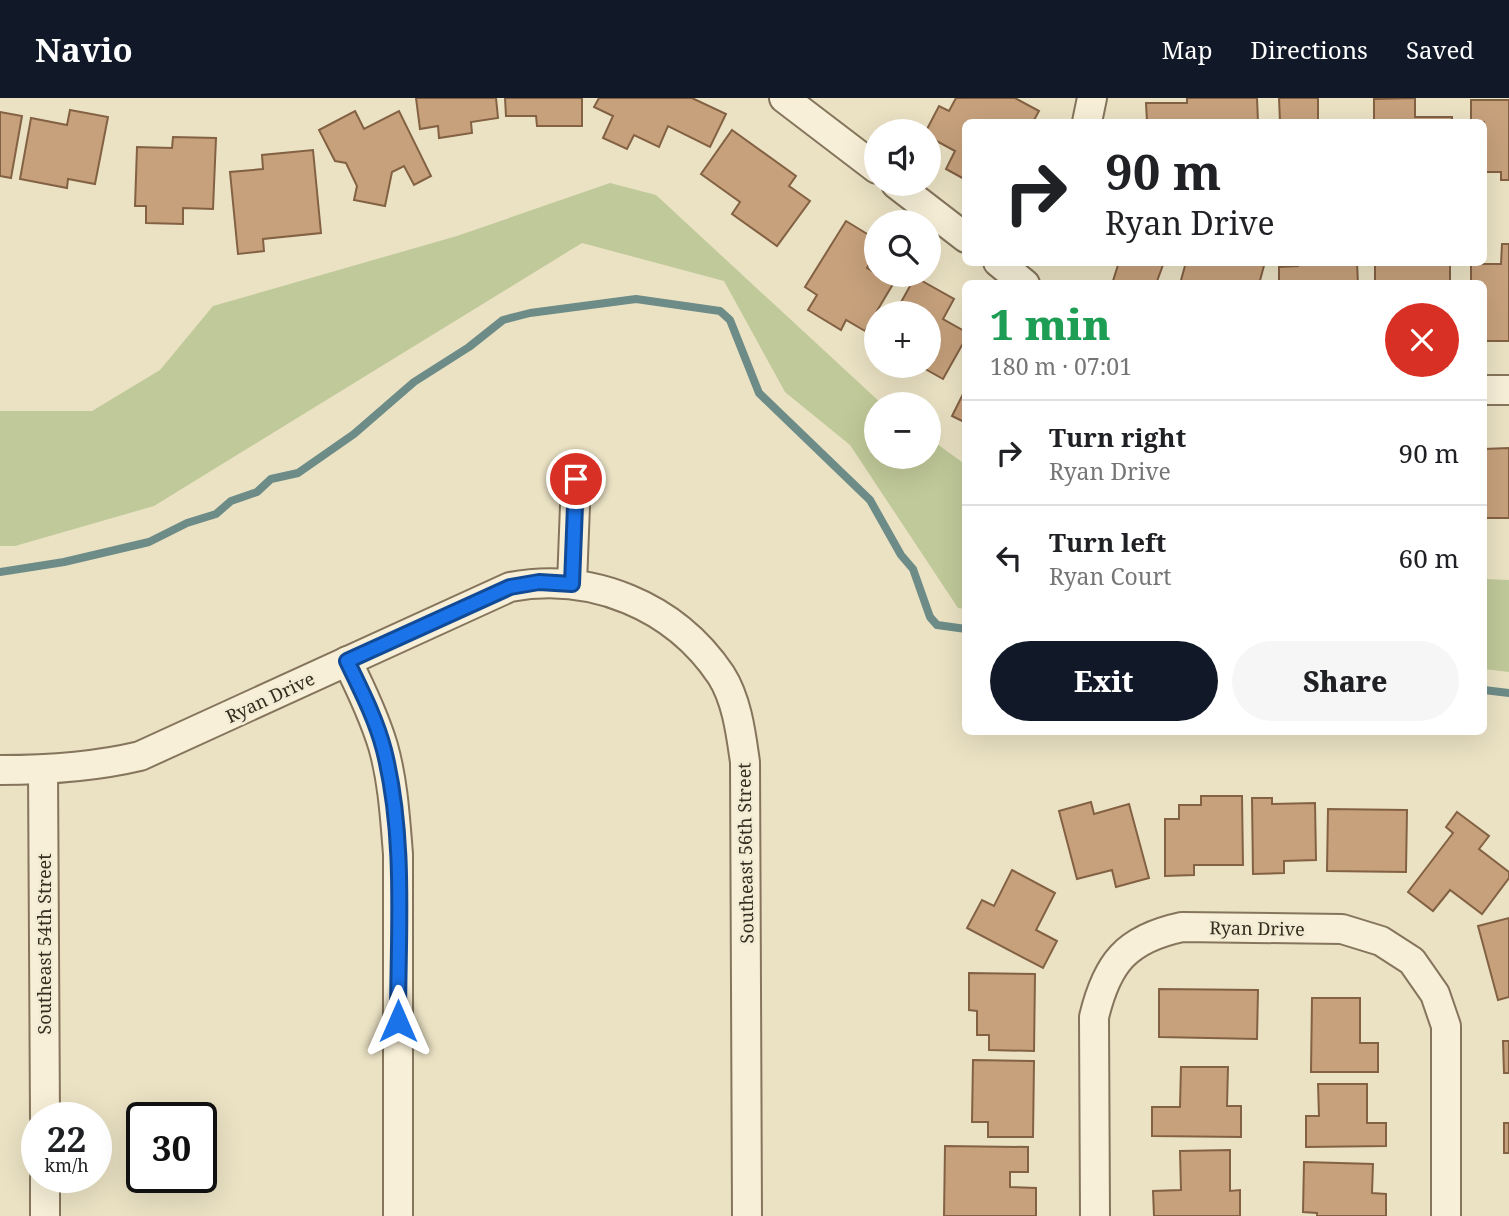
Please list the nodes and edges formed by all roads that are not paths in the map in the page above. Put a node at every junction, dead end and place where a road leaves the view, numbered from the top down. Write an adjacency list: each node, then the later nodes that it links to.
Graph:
1 (784, 98): 4 (street)
2 (1092, 98): 3 (street)
3 (1088, 119)
4 (864, 159)
5 (912, 196): 6 (street)
6 (962, 235)
7 (1487, 390): 8 (street)
8 (1509, 390)
9 (576, 479): 10 (street)
10 (572, 584): 11 (street, Ryan Drive); 18 (street, Southeast 56th Street)
11 (347, 661): 13 (street, Ryan Drive); 17 (street)
12 (0, 770): 13 (street, Ryan Drive)
13 (43, 770): 14 (street, Southeast 54th Street)
14 (45, 1102)
15 (45, 1193): 16 (street)
16 (46, 1216)
17 (398, 1216)
18 (747, 1216)
19 (1095, 1216): 20 (street, Ryan Drive)
20 (1446, 1216)

